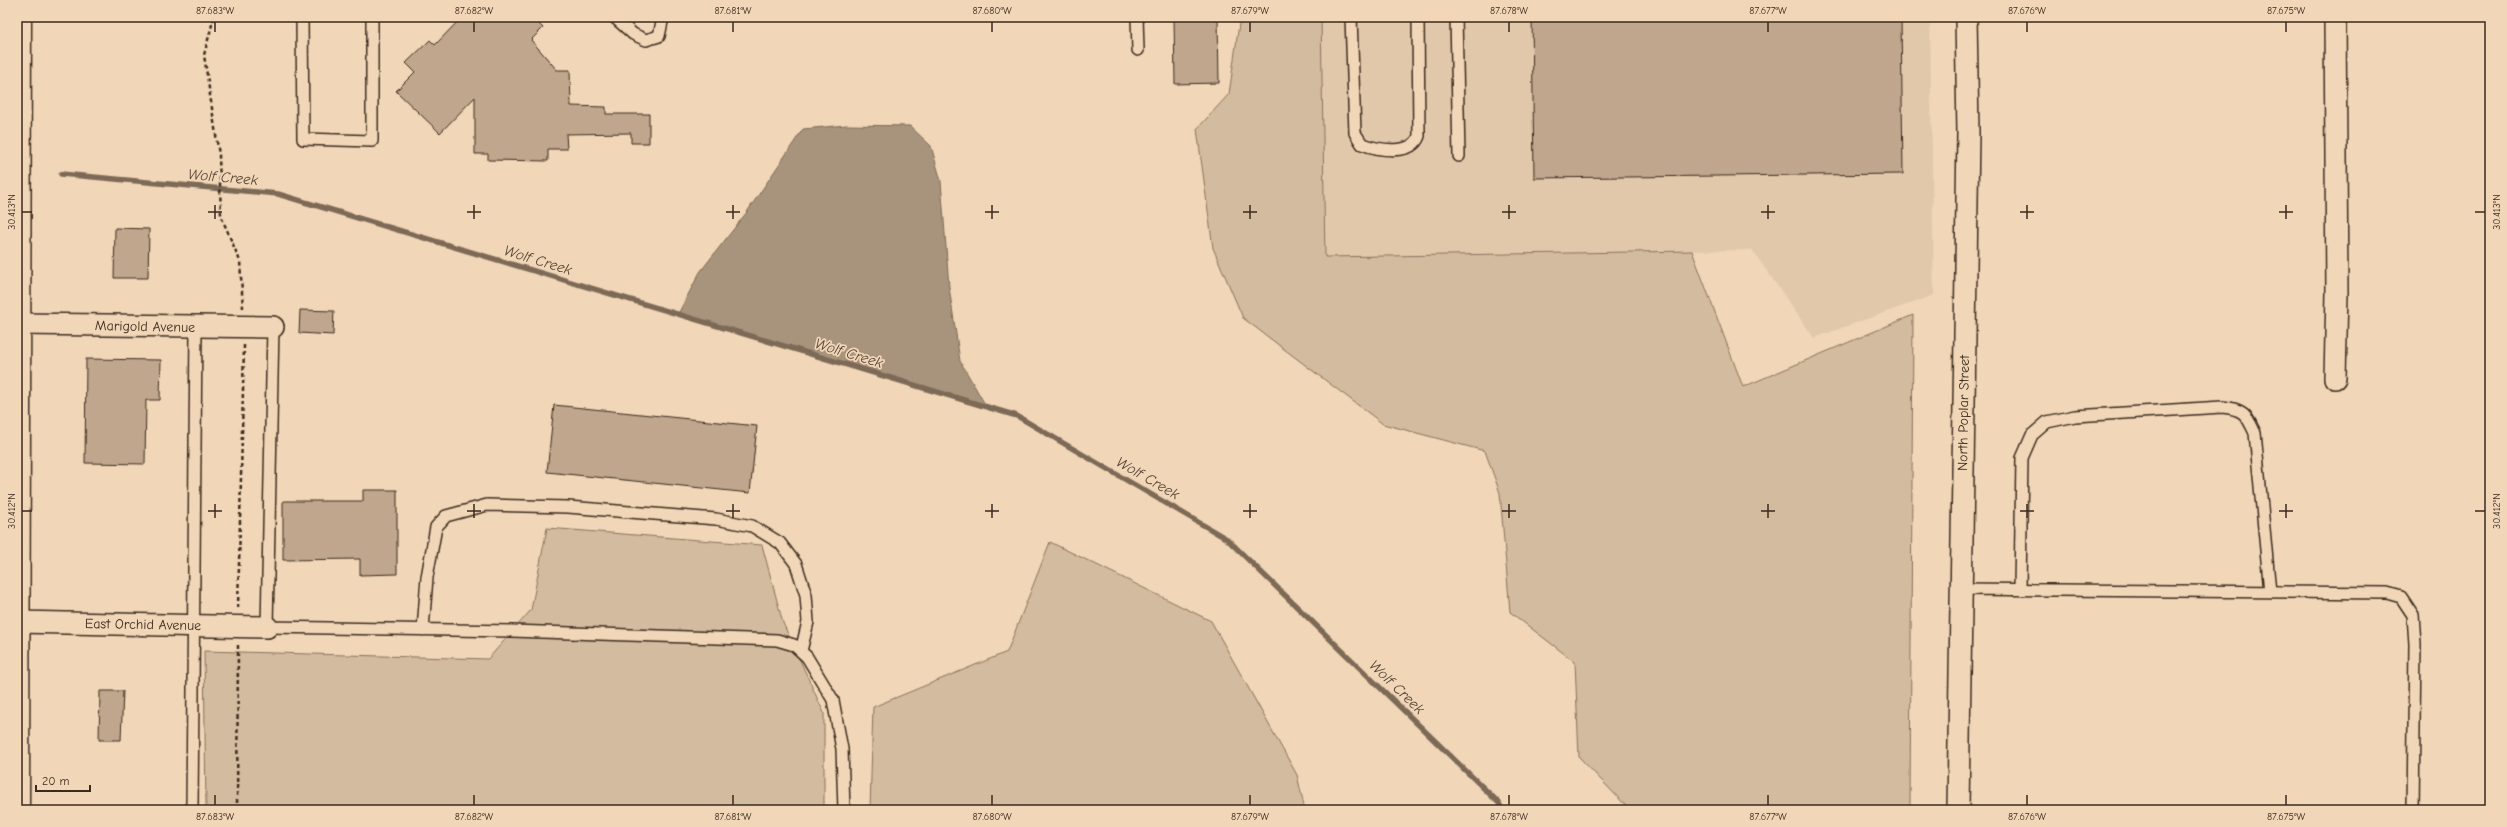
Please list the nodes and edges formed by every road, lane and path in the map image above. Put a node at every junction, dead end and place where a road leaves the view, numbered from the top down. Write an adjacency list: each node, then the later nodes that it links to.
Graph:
1 (20, 17): 15 (main road)
2 (214, 17): 17 (path)
3 (302, 17): 4 (lane)
4 (372, 17)
5 (614, 17): 6 (lane)
6 (663, 17)
7 (1137, 17): 13 (lane)
8 (1351, 17): 9 (lane)
9 (1418, 17)
10 (1456, 17): 14 (lane)
11 (1966, 17): 20 (street, North Poplar Street)
12 (2335, 17): 19 (street)
13 (1138, 50)
14 (1459, 156)
15 (18, 324): 16 (street, Marigold Avenue); 23 (main road)
16 (196, 327): 17 (street, Marigold Avenue); 24 (lane)
17 (244, 327): 18 (street, Marigold Avenue); 25 (path)
18 (273, 327): 26 (lane)
19 (2335, 378)
20 (1960, 589): 21 (lane); 33 (street, North Poplar Street)
21 (2020, 589): 22 (lane); 22 (lane)
22 (2270, 592): 34 (lane)
23 (18, 622): 24 (street, East Orchid Avenue); 29 (main road)
24 (193, 626): 25 (street, East Orchid Avenue); 30 (lane)
25 (238, 627): 26 (street, East Orchid Avenue); 31 (path)
26 (267, 627): 27 (lane)
27 (424, 630): 28 (lane); 28 (lane)
28 (801, 651): 32 (lane)
29 (18, 810)
30 (192, 810)
31 (237, 810)
32 (844, 810)
33 (1958, 810)
34 (2413, 810)

